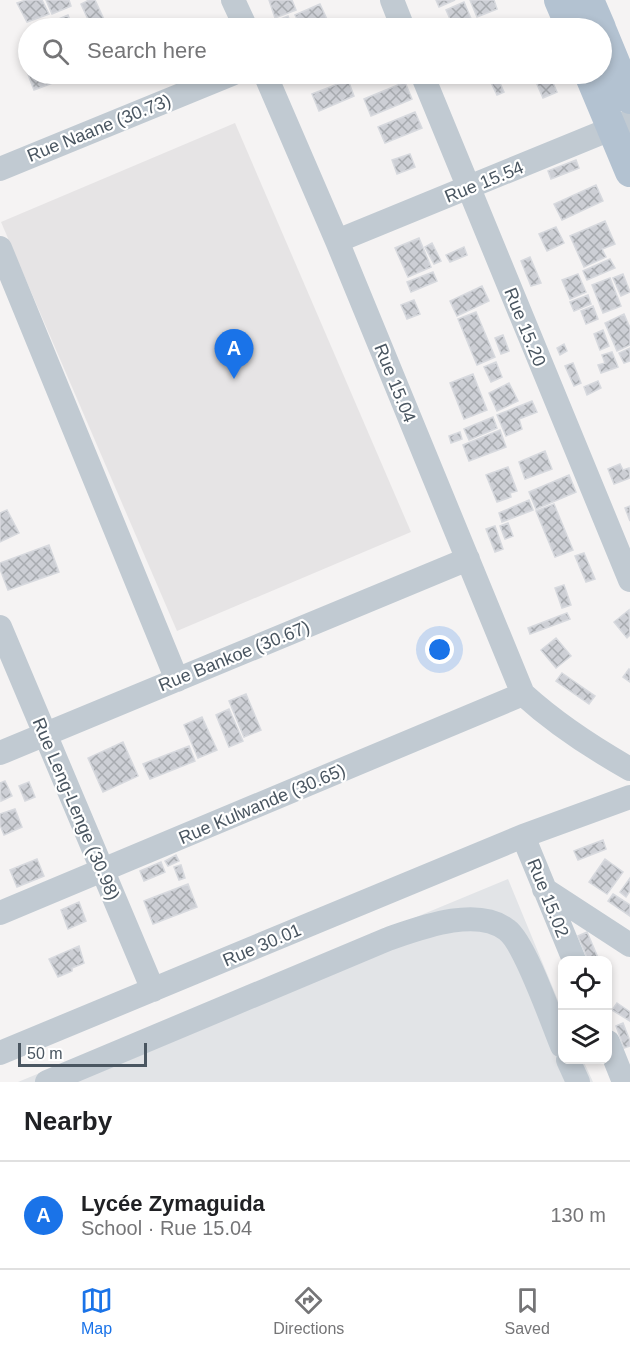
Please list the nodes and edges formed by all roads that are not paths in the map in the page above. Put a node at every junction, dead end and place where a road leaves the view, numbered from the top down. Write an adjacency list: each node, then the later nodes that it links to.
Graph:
1 (233, 0): 5 (street)
2 (392, 0): 6 (street)
3 (560, 0): 7 (main road)
4 (589, 0): 8 (main road)
5 (241, 18)
6 (399, 18)
7 (567, 18)
8 (596, 18)
9 (612, 56): 14 (main road)
10 (208, 84): 16 (street, Rue Naane (30.73))
11 (269, 84): 19 (street, Rue 15.04)
12 (426, 84): 18 (street, Rue 15.20)
13 (595, 84): 15 (main road)
14 (630, 99)
15 (621, 124): 17 (main road); 18 (street, Rue 15.54)
16 (0, 169)
17 (630, 172)
18 (468, 188): 19 (street, Rue 15.54); 22 (street, Rue 15.20)
19 (337, 241): 21 (street, Rue 15.04)
20 (0, 248): 24 (street)
21 (468, 559): 24 (street, Rue Bankoe (30.67)); 25 (street, Rue 15.04)
22 (630, 580)
23 (0, 627): 26 (street, Rue Leng-Lenge (30.98))
24 (177, 680): 26 (street, Rue Bankoe (30.67))
25 (523, 694): 28 (street); 31 (street, Rue Kulwande (30.65))
26 (45, 734): 27 (street, Rue Bankoe (30.67)); 31 (street, Rue Leng-Lenge (30.98))
27 (0, 753)
28 (630, 769)
29 (630, 796): 30 (street, Rue 30.01)
30 (524, 836): 32 (street, Rue 15.02); 36 (street, Rue 30.01)
31 (102, 872): 33 (street, Rue Kulwande (30.65)); 36 (street, Rue Leng-Lenge (30.98))
32 (544, 889): 34 (street); 35 (street, Rue 15.02)
33 (0, 913)
34 (630, 945)
35 (572, 956)
36 (153, 990): 39 (street, Rue 30.01)
37 (558, 1036): 41 (street)
38 (612, 1052): 43 (street)
39 (0, 1053)
40 (570, 1064): 42 (street)
41 (47, 1082)
42 (578, 1082)
43 (624, 1082)

